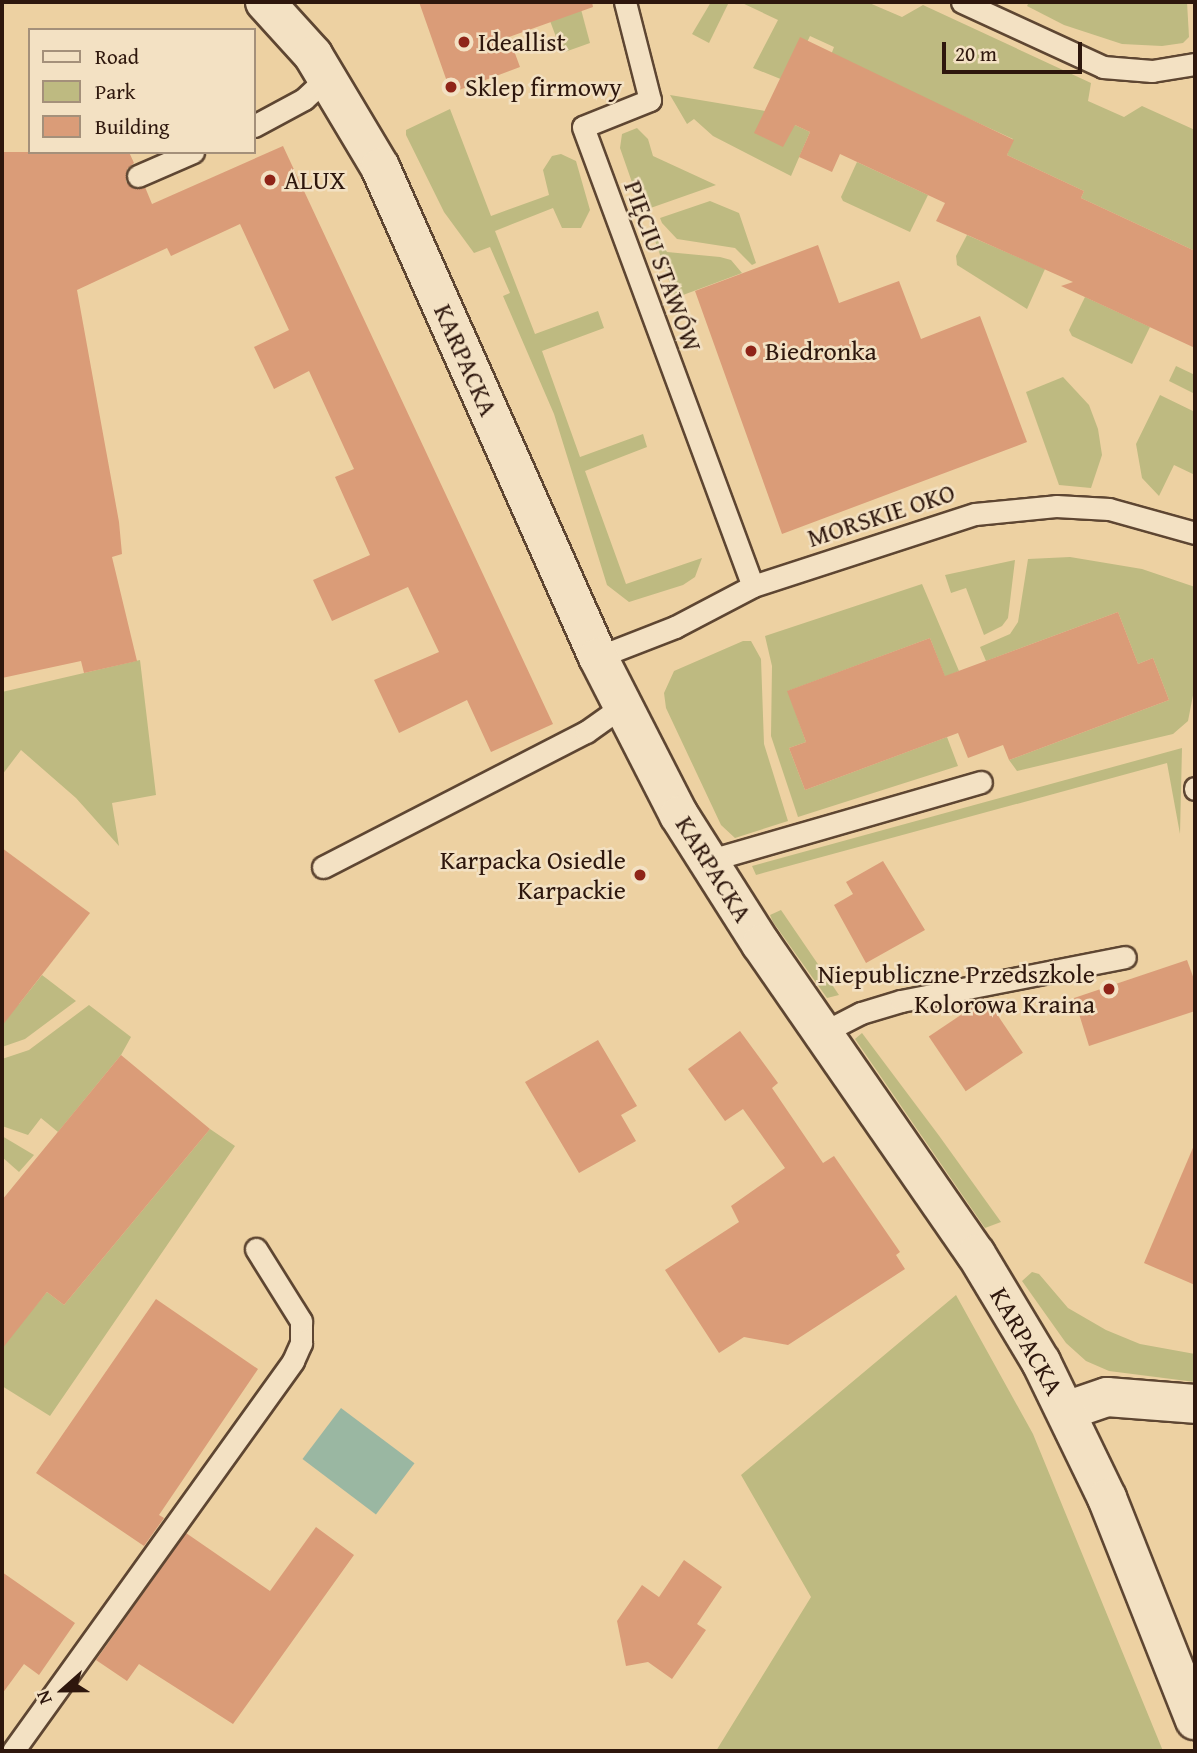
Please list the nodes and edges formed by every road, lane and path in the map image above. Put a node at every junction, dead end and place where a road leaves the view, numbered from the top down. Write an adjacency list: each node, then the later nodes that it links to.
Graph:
1 (265, 2): 5 (street, KARPACKA)
2 (625, 2): 10 (lane, PIĘCIU STAWÓW)
3 (962, 2): 4 (lane)
4 (1195, 64)
5 (328, 77): 6 (lane); 11 (street, KARPACKA)
6 (256, 125)
7 (188, 154): 8 (lane)
8 (138, 176)
9 (1195, 533): 10 (lane, MORSKIE OKO)
10 (752, 586): 11 (lane, MORSKIE OKO)
11 (598, 657): 12 (street, KARPACKA)
12 (621, 707): 14 (street, KARPACKA); 15 (lane)
13 (981, 782): 14 (lane)
14 (707, 861): 17 (street, KARPACKA)
15 (323, 867)
16 (1125, 957): 17 (lane)
17 (822, 1032): 20 (street, KARPACKA)
18 (256, 1249): 22 (lane)
19 (1195, 1404): 20 (street)
20 (1066, 1410): 21 (street, KARPACKA)
21 (1195, 1720)
22 (13, 1751)

